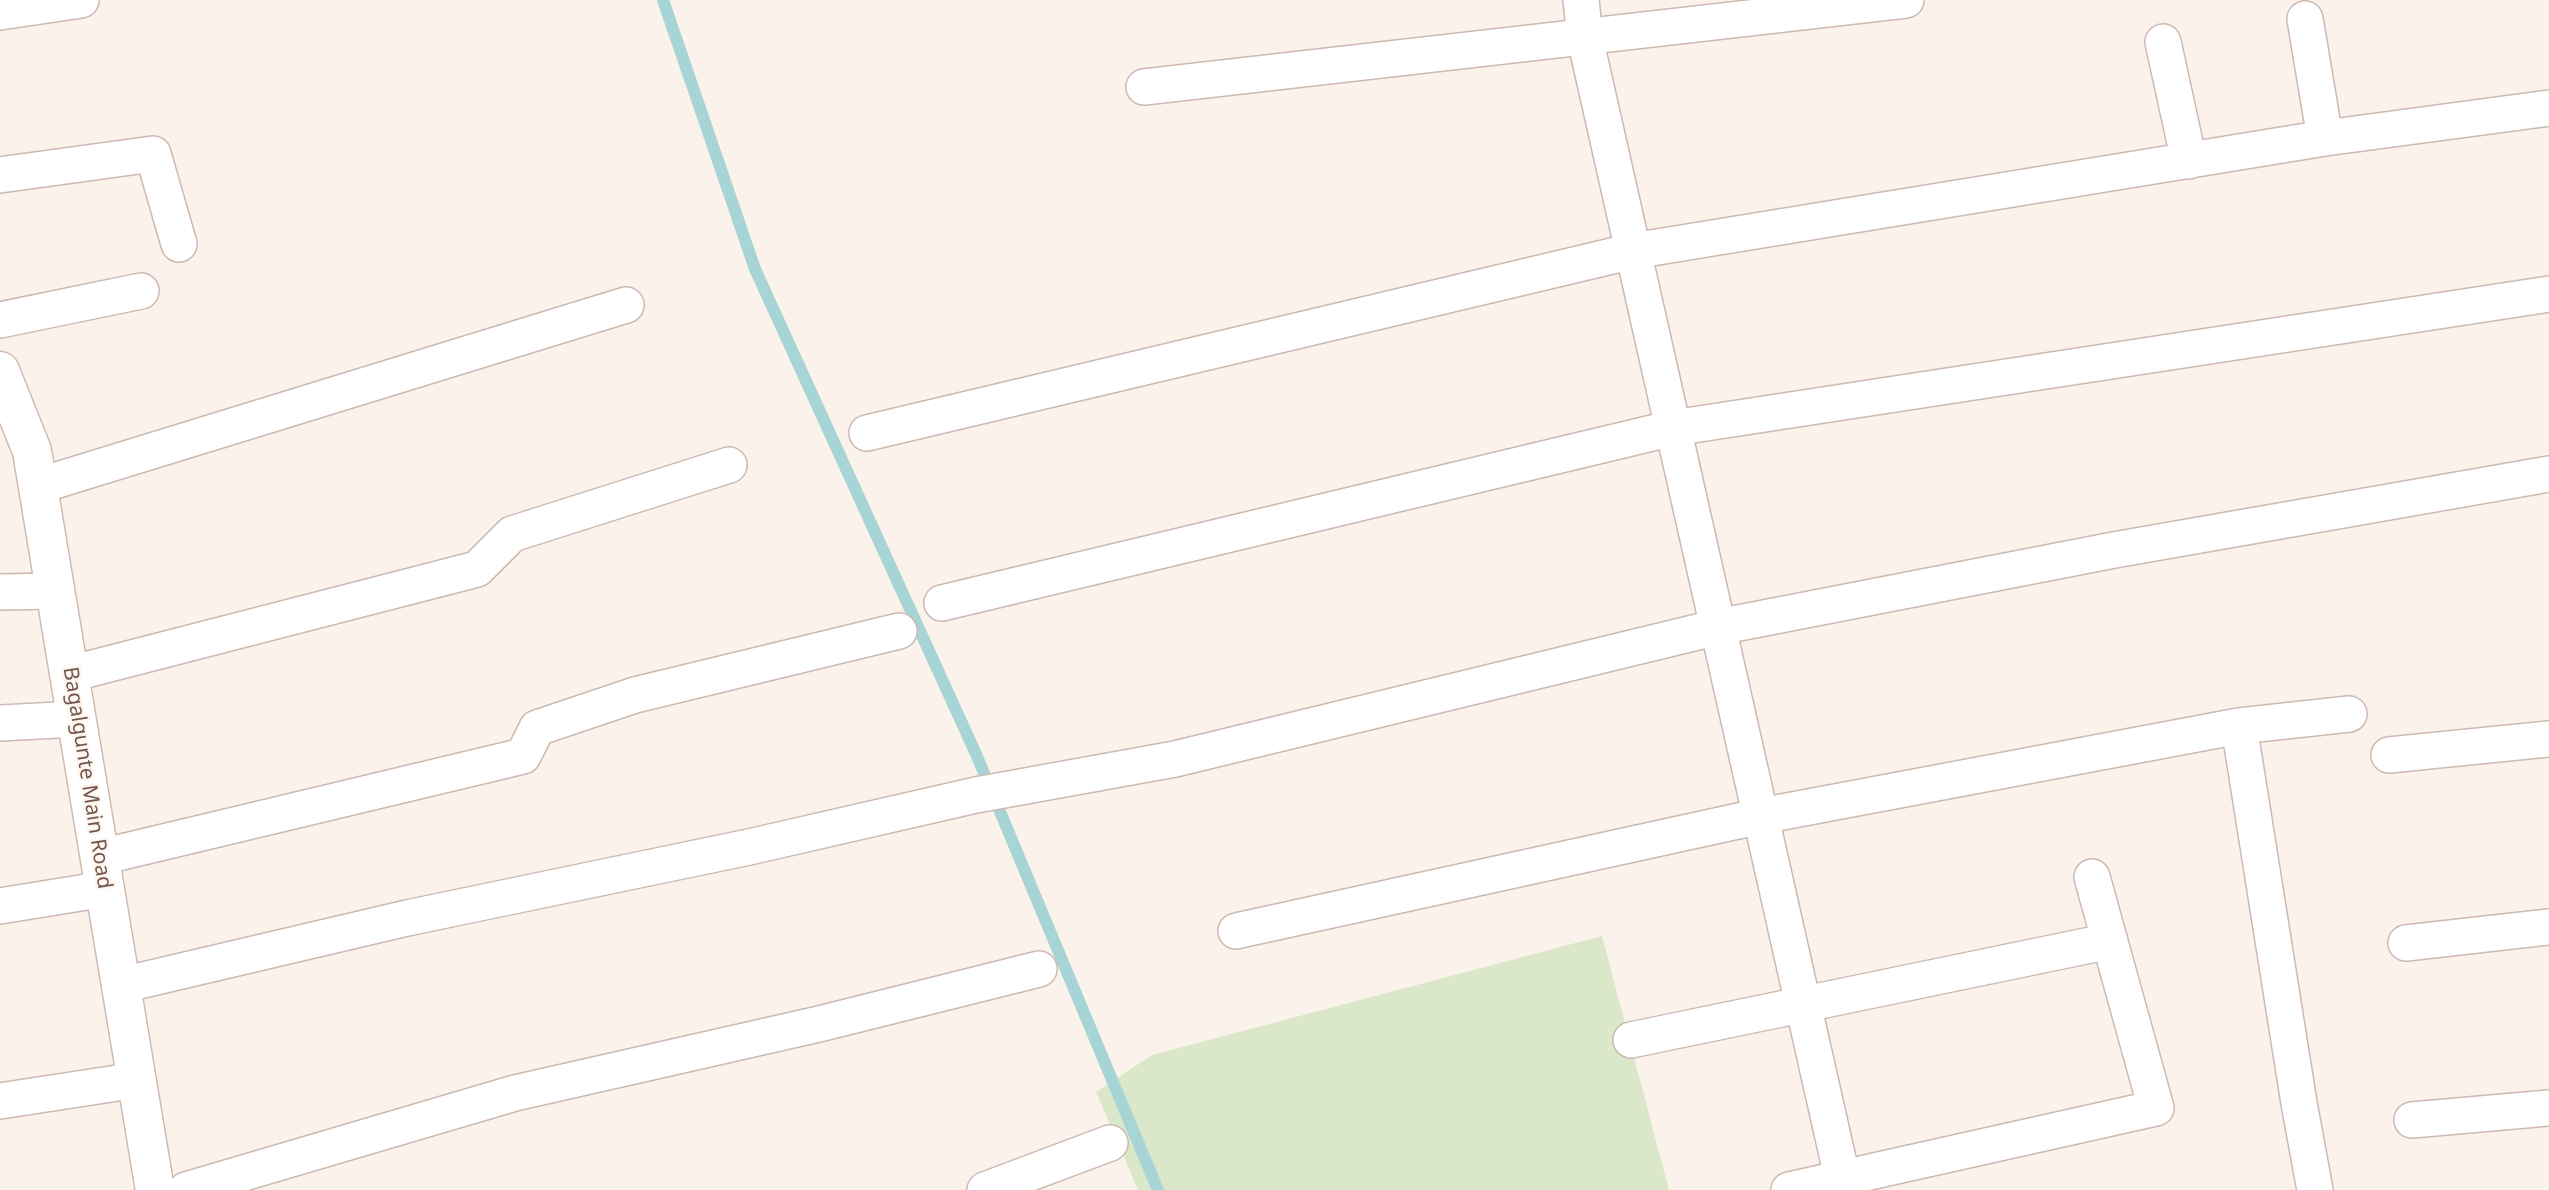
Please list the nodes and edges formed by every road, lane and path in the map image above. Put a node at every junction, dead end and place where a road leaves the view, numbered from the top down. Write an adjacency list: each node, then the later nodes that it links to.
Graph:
1 (81, 0): 4 (street)
2 (1581, 0): 6 (street)
3 (1906, 0): 6 (street)
4 (0, 12)
5 (2305, 19): 10 (street)
6 (1585, 38): 8 (street); 14 (street)
7 (2163, 41): 11 (street)
8 (1144, 87)
9 (2549, 108): 10 (street)
10 (2325, 138): 11 (street)
11 (2189, 161): 14 (street)
12 (0, 175): 13 (street)
13 (179, 244)
14 (1633, 251): 20 (street); 21 (street)
15 (141, 291): 18 (street)
16 (2549, 293): 20 (street)
17 (626, 305): 24 (street)
18 (0, 320)
19 (3, 388): 24 (street, Bagalgunte Main Road)
20 (1673, 428): 27 (street); 28 (street)
21 (867, 433)
22 (729, 465): 30 (street)
23 (2549, 474): 28 (street)
24 (38, 486): 25 (street, Bagalgunte Main Road)
25 (56, 591): 26 (street); 30 (street, Bagalgunte Main Road)
26 (0, 592)
27 (942, 603)
28 (1718, 627): 37 (street); 46 (street)
29 (899, 631): 38 (street)
30 (70, 674): 32 (street, Bagalgunte Main Road)
31 (2349, 714): 34 (street)
32 (77, 719): 33 (street); 38 (street, Bagalgunte Main Road)
33 (0, 723)
34 (2239, 726): 37 (street); 59 (street)
35 (2549, 739): 36 (street)
36 (2389, 755)
37 (1760, 816): 42 (street); 47 (street)
38 (103, 873): 40 (street); 46 (street, Bagalgunte Main Road)
39 (2092, 877): 43 (street)
40 (0, 906)
41 (2549, 927): 44 (street)
42 (1236, 931)
43 (2110, 940): 47 (street); 54 (street)
44 (2406, 943)
45 (1039, 969): 56 (street)
46 (122, 985): 49 (street, Bagalgunte Main Road)
47 (1803, 1004): 48 (street); 54 (street)
48 (1631, 1040)
49 (137, 1080): 50 (street); 55 (street, Bagalgunte Main Road)
50 (0, 1101)
51 (2549, 1108): 52 (street)
52 (2412, 1120)
53 (1110, 1143): 57 (street)
54 (1844, 1184): 58 (street)
55 (155, 1190)
56 (186, 1190)
57 (985, 1190)
58 (1789, 1190)
59 (2315, 1190)

